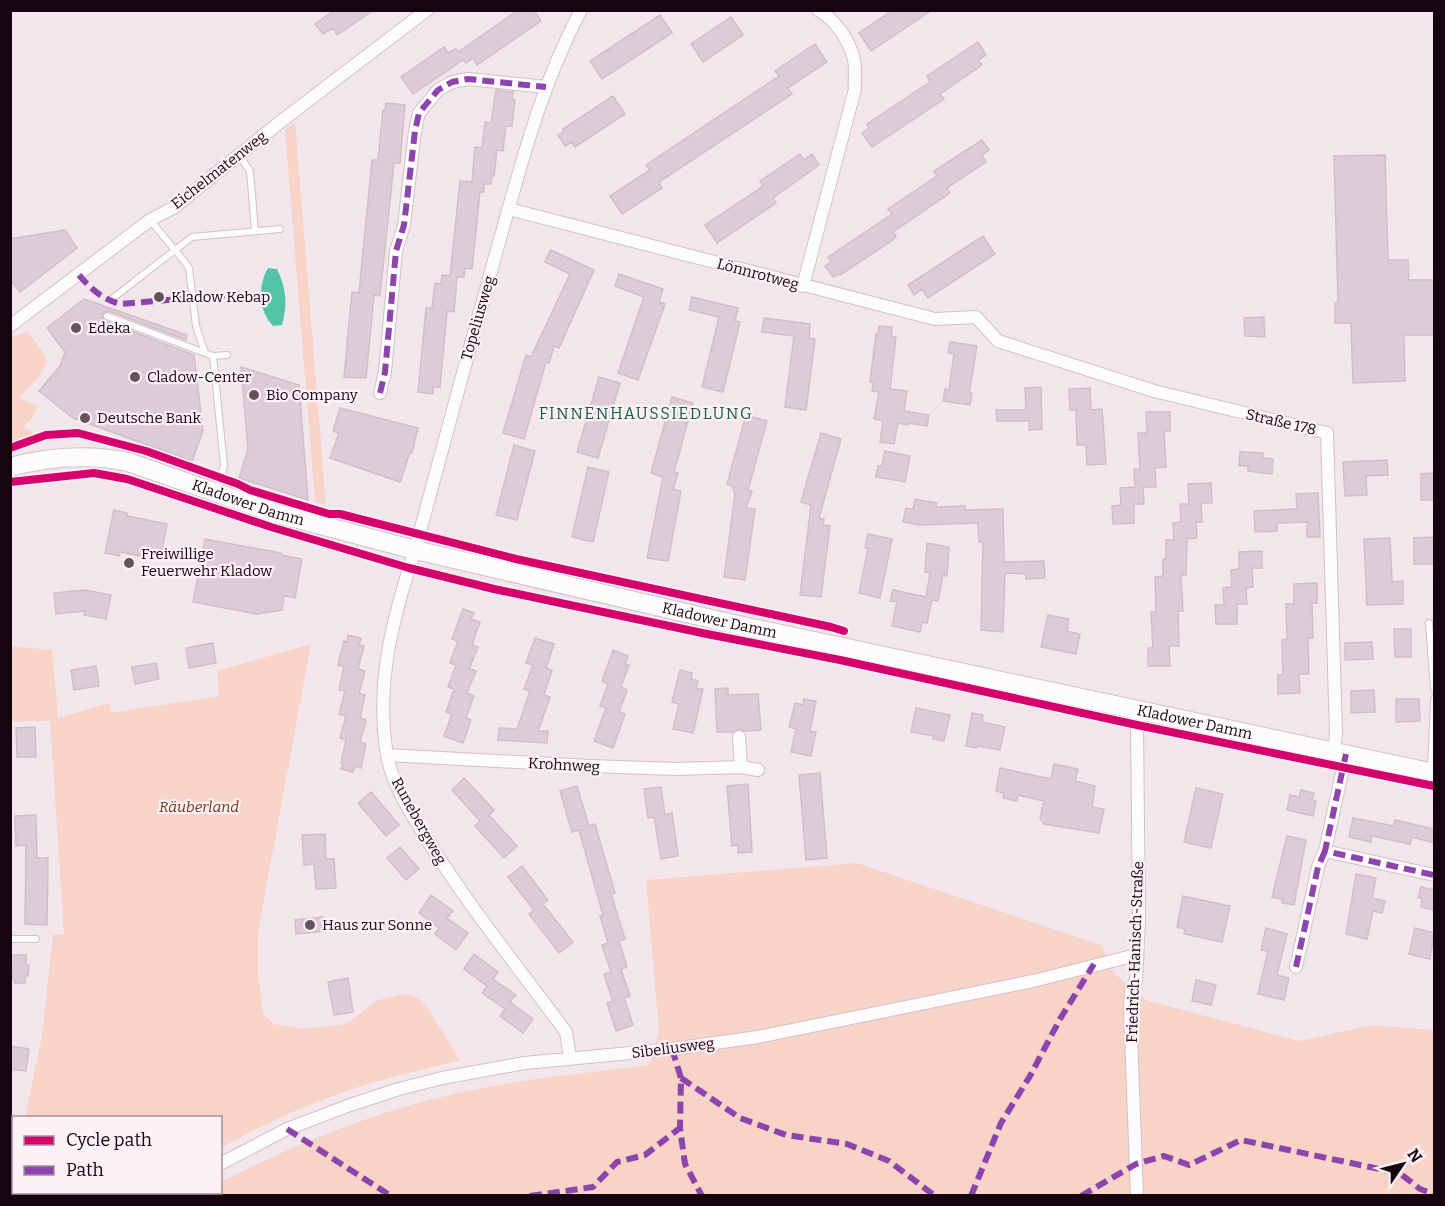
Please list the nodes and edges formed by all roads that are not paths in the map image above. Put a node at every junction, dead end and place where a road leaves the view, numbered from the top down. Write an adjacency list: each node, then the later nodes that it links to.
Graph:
1 (427, 10): 5 (street, Eichelmatenweg)
2 (581, 10): 4 (street, Topeliusweg)
3 (818, 10): 11 (street)
4 (546, 87): 6 (street, Topeliusweg); 19 (street)
5 (239, 154): 7 (street, Eichelmatenweg); 9 (lane)
6 (509, 209): 11 (street, Lönnrotweg); 22 (street, Topeliusweg)
7 (150, 220): 10 (lane); 14 (street, Eichelmatenweg)
8 (280, 229): 9 (lane)
9 (255, 231): 10 (lane)
10 (175, 250): 12 (lane); 16 (lane)
11 (802, 286): 15 (street, Lönnrotweg)
12 (113, 298)
13 (108, 316): 16 (lane)
14 (10, 326)
15 (998, 341): 28 (street, Straße 178)
16 (205, 353): 18 (lane)
17 (227, 355): 18 (lane)
18 (213, 356): 21 (lane)
19 (380, 393)
20 (10, 467): 21 (main road, Kladower Damm)
21 (217, 493): 22 (main road, Kladower Damm)
22 (415, 550): 26 (main road, Kladower Damm); 29 (street, Runebergweg)
23 (1429, 623): 24 (lane)
24 (1434, 689)
25 (1434, 699): 32 (lane)
26 (1140, 709): 28 (main road, Kladower Damm); 37 (street, Friedrich-Hanisch-Straße)
27 (739, 737): 30 (street)
28 (1340, 753): 32 (main road, Kladower Damm); 33 (street)
29 (387, 755): 30 (street, Krohnweg); 39 (street, Runebergweg)
30 (741, 767): 31 (street, Krohnweg)
31 (758, 770)
32 (1433, 773)
33 (1325, 851): 34 (street); 38 (street)
34 (1434, 875)
35 (10, 939): 36 (lane)
36 (36, 939)
37 (1136, 956): 39 (street, Sibeliusweg); 41 (street, Friedrich-Hanisch-Straße)
38 (1296, 967)
39 (570, 1058): 40 (street, Sibeliusweg)
40 (222, 1163)
41 (1137, 1196)

